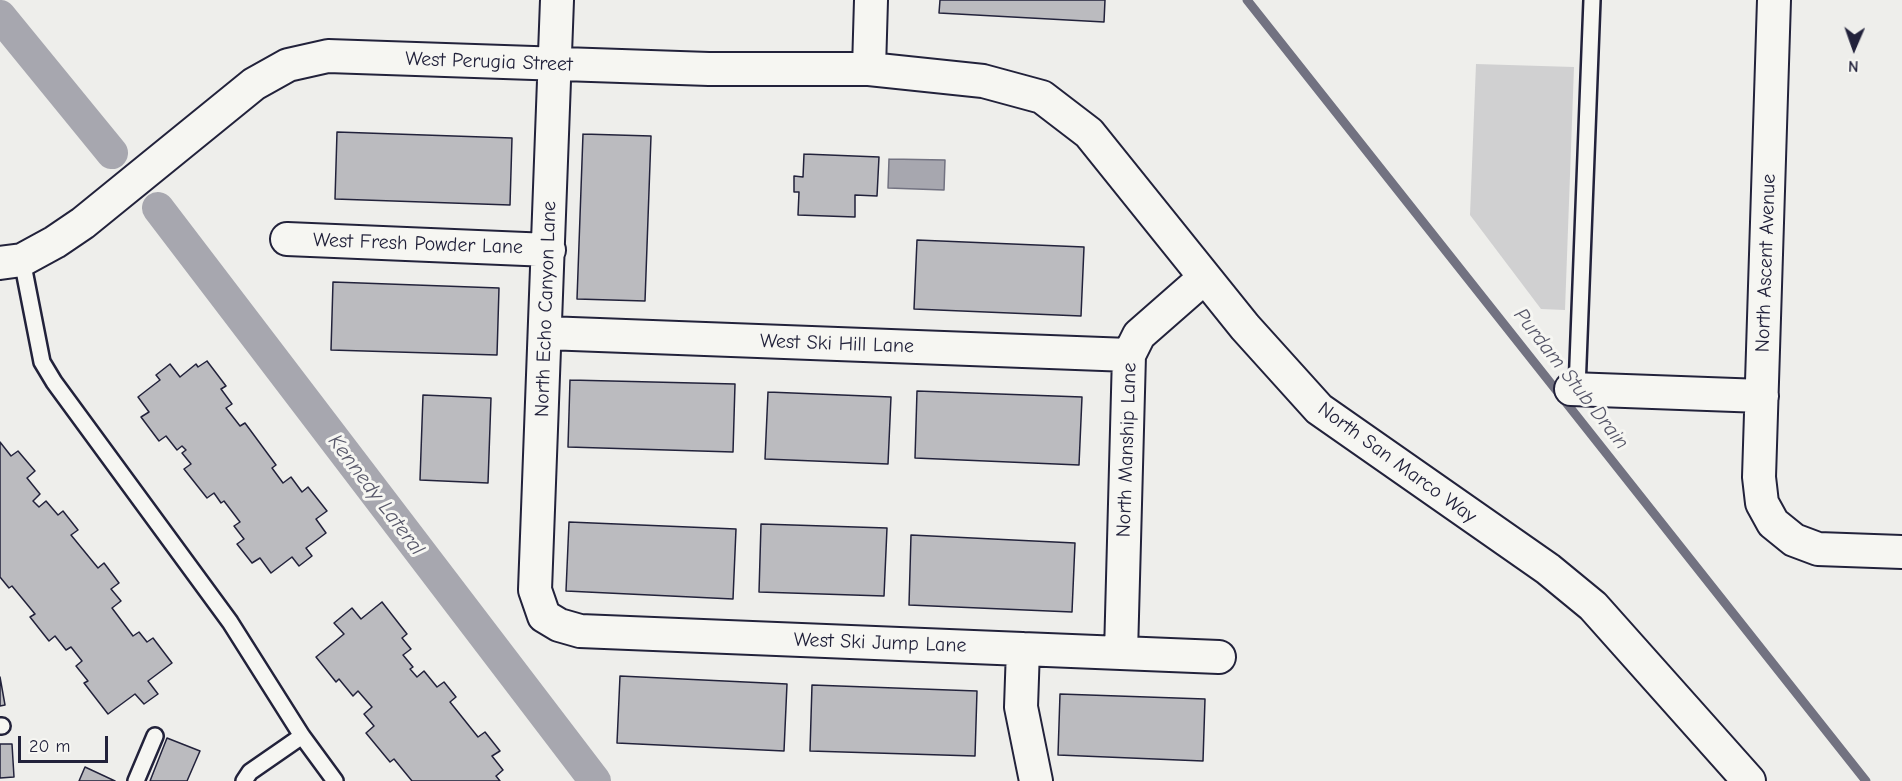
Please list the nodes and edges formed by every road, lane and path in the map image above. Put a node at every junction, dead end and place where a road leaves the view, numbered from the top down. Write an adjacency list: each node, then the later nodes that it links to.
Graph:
1 (557, 0): 5 (street, North Echo Canyon Lane)
2 (871, 0): 6 (street)
3 (1592, 0): 14 (lane)
4 (1774, 0): 15 (street, North Ascent Avenue)
5 (555, 64): 6 (street, West Perugia Street); 9 (street, North Echo Canyon Lane); 10 (street, West Perugia Street)
6 (869, 69): 7 (street, West Perugia Street)
7 (1042, 97): 11 (street, North San Marco Way)
8 (287, 239): 9 (street, West Fresh Powder Lane)
9 (549, 250): 12 (street, North Echo Canyon Lane)
10 (11, 262): 22 (lane)
11 (1204, 278): 13 (street, North Manship Lane); 27 (street, North San Marco Way)
12 (546, 333): 13 (street, West Ski Hill Lane); 17 (street, North Echo Canyon Lane)
13 (1129, 355): 19 (street, North Manship Lane)
14 (1574, 389): 15 (street)
15 (1762, 396): 16 (street, North Ascent Avenue)
16 (1902, 552)
17 (544, 616): 18 (street, West Ski Jump Lane)
18 (1023, 649): 19 (street, West Ski Jump Lane); 26 (street)
19 (1120, 653): 20 (street, West Ski Jump Lane)
20 (1219, 657)
21 (155, 736): 23 (lane)
22 (302, 736): 24 (lane); 25 (lane)
23 (136, 781)
24 (244, 781)
25 (335, 781)
26 (1036, 781)
27 (1749, 781)

